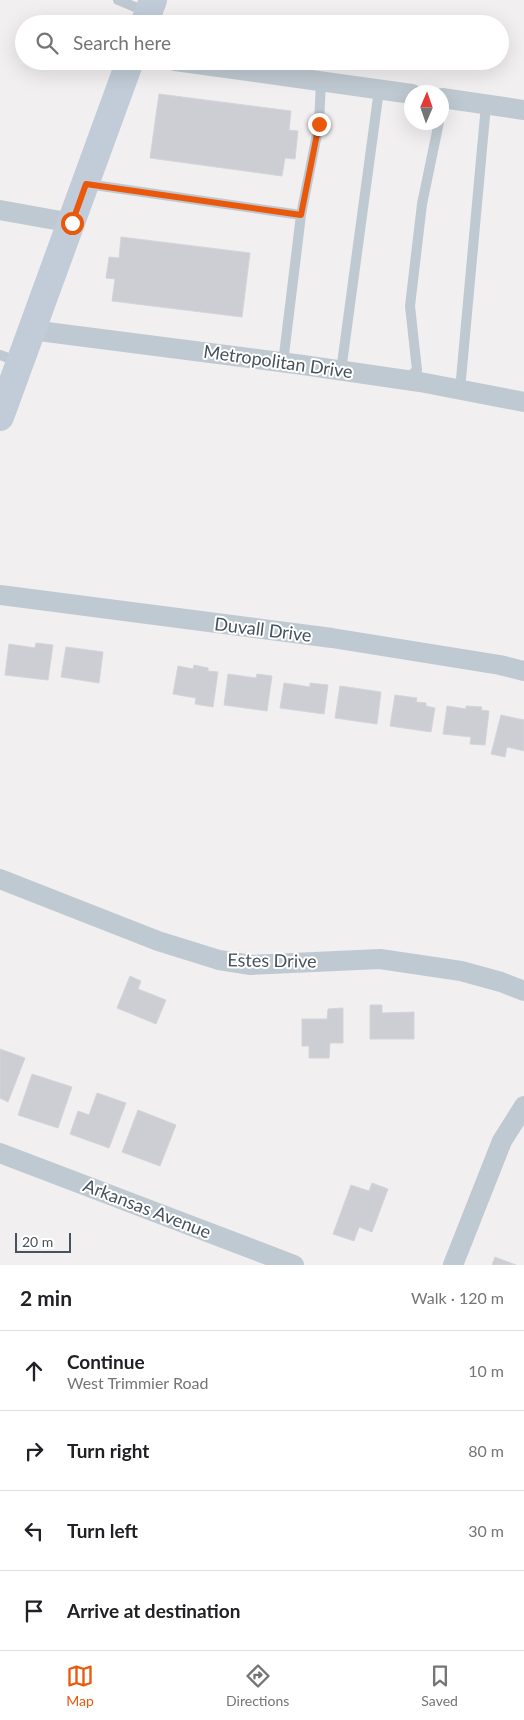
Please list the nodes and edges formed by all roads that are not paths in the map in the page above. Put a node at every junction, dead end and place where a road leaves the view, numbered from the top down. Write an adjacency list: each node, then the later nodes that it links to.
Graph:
1 (118, 0): 2 (lane)
2 (148, 12)
3 (127, 70): 12 (street)
4 (241, 70): 5 (street)
5 (321, 81): 6 (street); 14 (lane)
6 (378, 90): 7 (street); 19 (lane)
7 (404, 93)
8 (449, 99): 9 (street)
9 (486, 104): 10 (street); 21 (lane)
10 (524, 110)
11 (437, 130): 20 (lane)
12 (86, 184): 14 (lane); 15 (street)
13 (0, 210): 15 (street)
14 (301, 215): 18 (lane)
15 (72, 223): 16 (street)
16 (31, 330): 17 (street); 18 (street, Metropolitan Drive)
17 (10, 359): 23 (street)
18 (283, 362): 19 (street, Metropolitan Drive)
19 (341, 371): 20 (street, Metropolitan Drive)
20 (405, 380): 21 (street, Metropolitan Drive)
21 (460, 390): 22 (street, Metropolitan Drive)
22 (524, 402)
23 (1, 411)
24 (0, 595): 25 (street, Duvall Drive)
25 (524, 671)
26 (0, 879): 27 (street, Estes Drive)
27 (524, 991)
28 (524, 1106): 31 (street)
29 (0, 1153): 30 (street, Arkansas Avenue)
30 (294, 1265)
31 (453, 1265)

